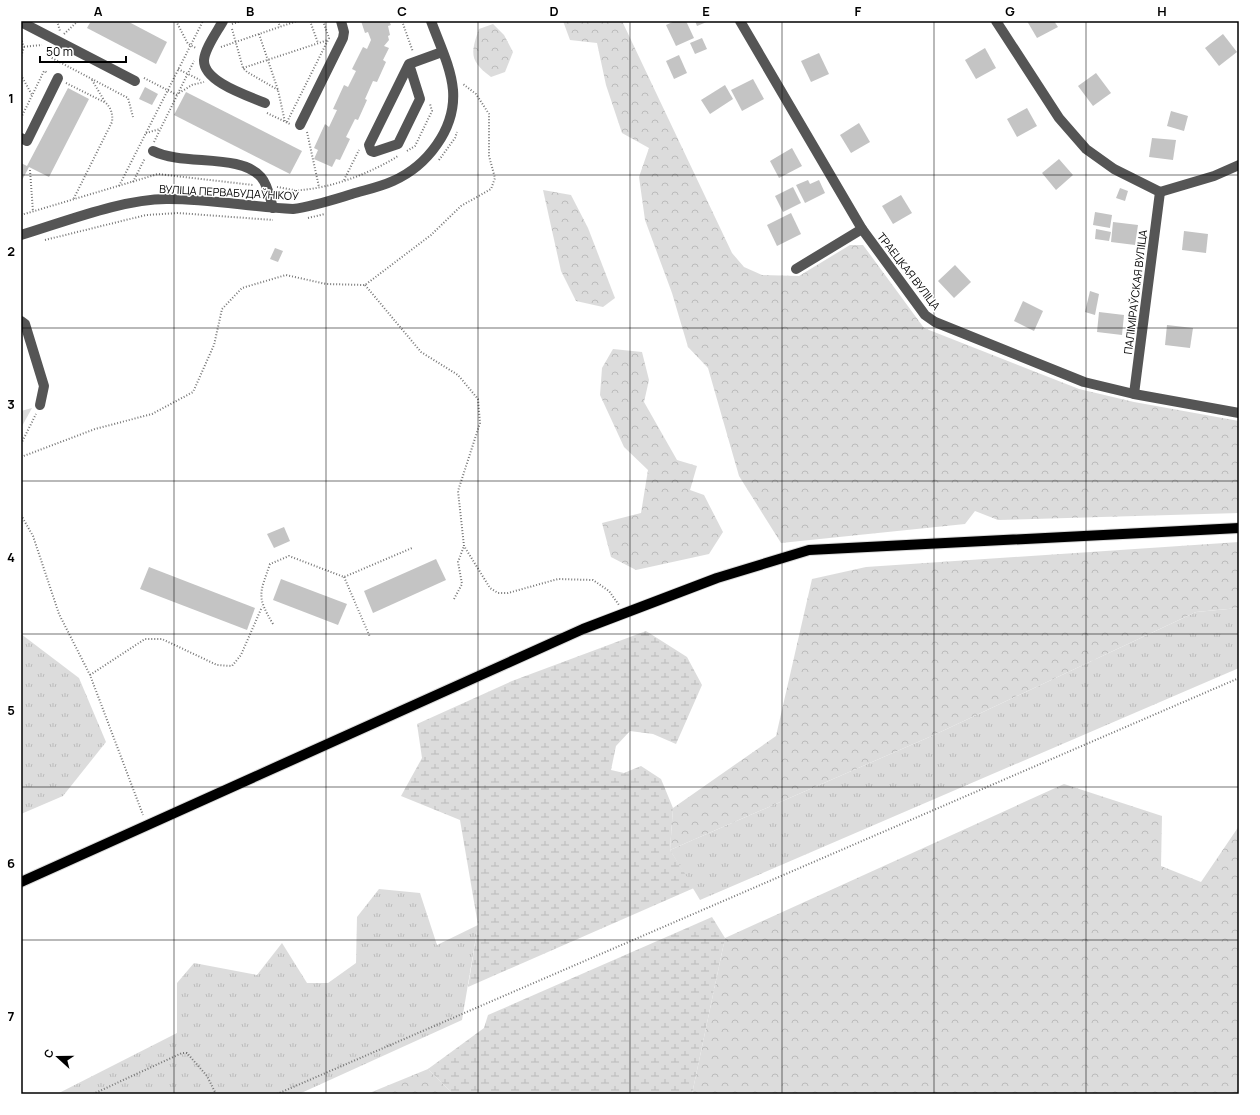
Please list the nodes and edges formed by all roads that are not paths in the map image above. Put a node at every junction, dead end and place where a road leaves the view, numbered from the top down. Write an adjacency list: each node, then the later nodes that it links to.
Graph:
1 (223, 21): 11 (street)
2 (340, 21): 12 (street)
3 (431, 21): 7 (street, ВУЛІЦА ПЕРВАБУДАЎНІКОЎ)
4 (740, 21): 18 (street, ТРАЕЦКАЯ ВУЛІЦА)
5 (996, 21): 16 (street)
6 (21, 22): 10 (street)
7 (442, 52): 8 (street); 17 (street, ВУЛІЦА ПЕРВАБУДАЎНІКОЎ)
8 (412, 63): 8 (street)
9 (58, 78): 13 (street)
10 (135, 81)
11 (265, 107)
12 (298, 127)
13 (21, 138)
14 (151, 150): 17 (street)
15 (1239, 166): 16 (street)
16 (1160, 192): 22 (street, ПАЛІМІРАЎСКАЯ ВУЛІЦА)
17 (273, 208): 19 (street, ВУЛІЦА ПЕРВАБУДАЎНІКОЎ)
18 (862, 229): 20 (street); 22 (street, ТРАЕЦКАЯ ВУЛІЦА)
19 (21, 235)
20 (796, 269)
21 (21, 321): 23 (street)
22 (1134, 394): 24 (street, ТРАЕЦКАЯ ВУЛІЦА)
23 (40, 405)
24 (1239, 414)
25 (1239, 528): 26 (main road)
26 (21, 882)

